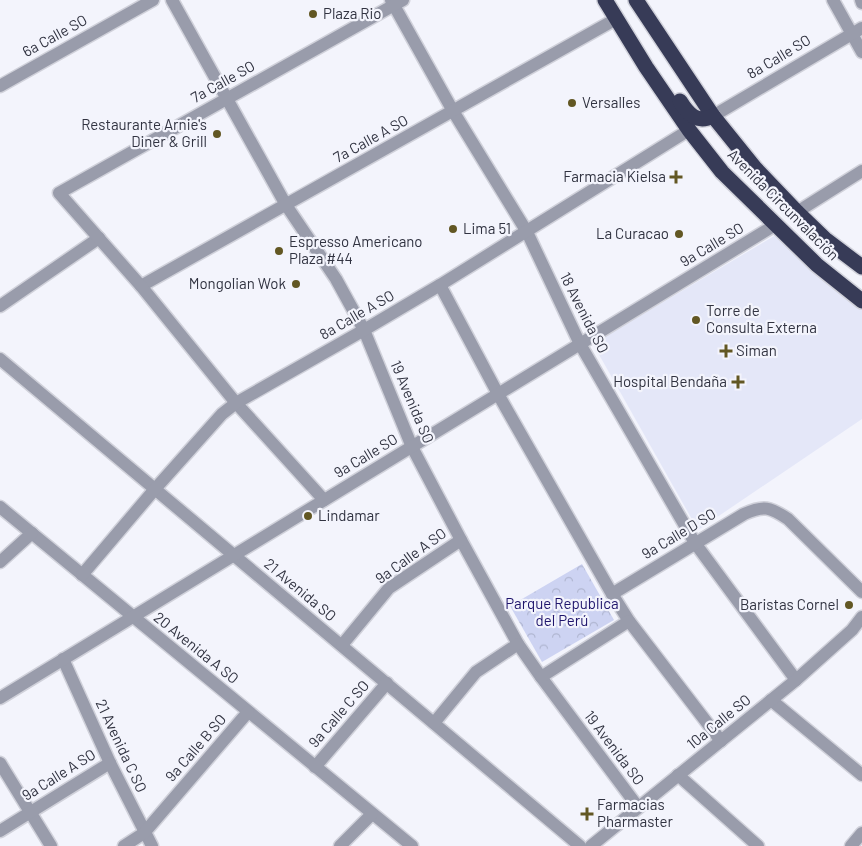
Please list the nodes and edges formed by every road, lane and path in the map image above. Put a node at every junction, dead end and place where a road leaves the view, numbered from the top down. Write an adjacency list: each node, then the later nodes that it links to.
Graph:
1 (153, 0): 11 (street, 6a Calle SO)
2 (172, 0): 12 (street, 19 Avenida SO)
3 (605, 0): 7 (highway, Avenida Circunvalación)
4 (833, 0): 8 (street)
5 (396, 2): 12 (street, 7a Calle SO); 13 (street, 18 Avenida SO)
6 (641, 2): 14 (highway, Avenida Circunvalación)
7 (616, 19): 10 (highway, Avenida Circunvalación); 13 (street, 7a Calle A SO)
8 (857, 30): 9 (street); 14 (street, 8a Calle SO)
9 (862, 52)
10 (646, 67): 14 (highway); 15 (highway, Avenida Circunvalación)
11 (0, 86)
12 (227, 98): 17 (street, 19 Avenida SO); 21 (street, 7a Calle SO)
13 (453, 112): 17 (street, 7a Calle A SO); 20 (street, 18 Avenida SO)
14 (713, 116): 18 (highway, Avenida Circunvalación)
15 (689, 130): 19 (highway, Avenida Circunvalación); 20 (street, 8a Calle A SO)
16 (862, 171): 18 (street)
17 (286, 205): 25 (street, 7a Calle A SO); 28 (street, 19 Avenida SO)
18 (797, 212): 22 (highway, Avenida Circunvalación)
19 (775, 225): 22 (highway); 26 (highway, Avenida Circunvalación); 29 (street, 9a Calle SO)
20 (526, 232): 24 (street, 8a Calle A SO); 29 (street, 18 Avenida SO)
21 (99, 238): 25 (street); 27 (street)
22 (825, 239): 23 (highway, Avenida Circunvalación)
23 (862, 267)
24 (440, 285): 28 (street, 8a Calle A SO); 31 (street)
25 (141, 286): 32 (street)
26 (862, 300)
27 (0, 306)
28 (364, 330): 32 (street, 8a Calle A SO); 33 (street, 19 Avenida SO)
29 (580, 344): 31 (street, 9a Calle SO); 39 (street, 18 Avenida SO)
30 (1, 363): 34 (street, 21 Avenida SO)
31 (498, 394): 33 (street, 9a Calle SO); 44 (street)
32 (236, 403): 34 (street, 8a Calle A SO); 35 (street)
33 (412, 446): 35 (street, 9a Calle SO); 38 (street, 19 Avenida SO)
34 (155, 489): 40 (street, 21 Avenida SO); 42 (street, 8a Calle A SO)
35 (324, 500): 40 (street, 9a Calle SO)
36 (0, 507): 37 (street, 20 Avenida A SO)
37 (32, 533): 41 (street); 42 (street, 20 Avenida A SO)
38 (461, 540): 48 (street, 19 Avenida SO); 49 (street, 9a Calle A SO)
39 (695, 543): 43 (street, 9a Calle D SO); 44 (street, 9a Calle D SO); 52 (street, 18 Avenida SO)
40 (234, 556): 45 (street, 9a Calle SO); 49 (street, 21 Avenida SO)
41 (0, 562)
42 (82, 575): 45 (street, 20 Avenida A SO)
43 (862, 592)
44 (612, 594): 47 (street)
45 (133, 617): 50 (street, 9a Calle SO); 56 (street, 20 Avenida A SO)
46 (862, 617): 52 (street, 10a Calle SO)
47 (629, 621): 51 (street); 58 (street)
48 (518, 644): 51 (street, 19 Avenida SO); 57 (street)
49 (342, 645): 53 (street, 21 Avenida SO)
50 (63, 659): 54 (street, 9a Calle SO); 59 (street, 21 Avenida C SO)
51 (541, 677): 64 (street, 19 Avenida SO)
52 (796, 680): 55 (street, 10a Calle SO)
53 (387, 683): 57 (street, 21 Avenida SO); 61 (street, 9a Calle C SO)
54 (0, 698)
55 (770, 700): 58 (street, 10a Calle SO); 63 (street)
56 (248, 712): 61 (street, 20 Avenida A SO); 68 (street, 9a Calle B SO)
57 (434, 723): 75 (street, 21 Avenida SO)
58 (720, 741): 62 (street, 10a Calle SO)
59 (110, 763): 65 (street, 9a Calle A SO); 68 (street, 21 Avenida C SO)
60 (0, 764): 65 (street)
61 (315, 767): 66 (street, 20 Avenida A SO)
62 (678, 775): 64 (street, 10a Calle SO); 77 (street)
63 (862, 775)
64 (638, 807): 76 (street, 10a Calle SO)
65 (30, 812): 67 (street, 9a Calle A SO); 70 (street)
66 (372, 814): 73 (street); 74 (street)
67 (0, 831)
68 (144, 833): 71 (street, 9a Calle B SO); 72 (street, 21 Avenida C SO)
69 (862, 833): 78 (street)
70 (51, 846)
71 (124, 846)
72 (152, 846)
73 (340, 846)
74 (412, 846)
75 (580, 846)
76 (591, 846)
77 (758, 846)
78 (851, 846)

